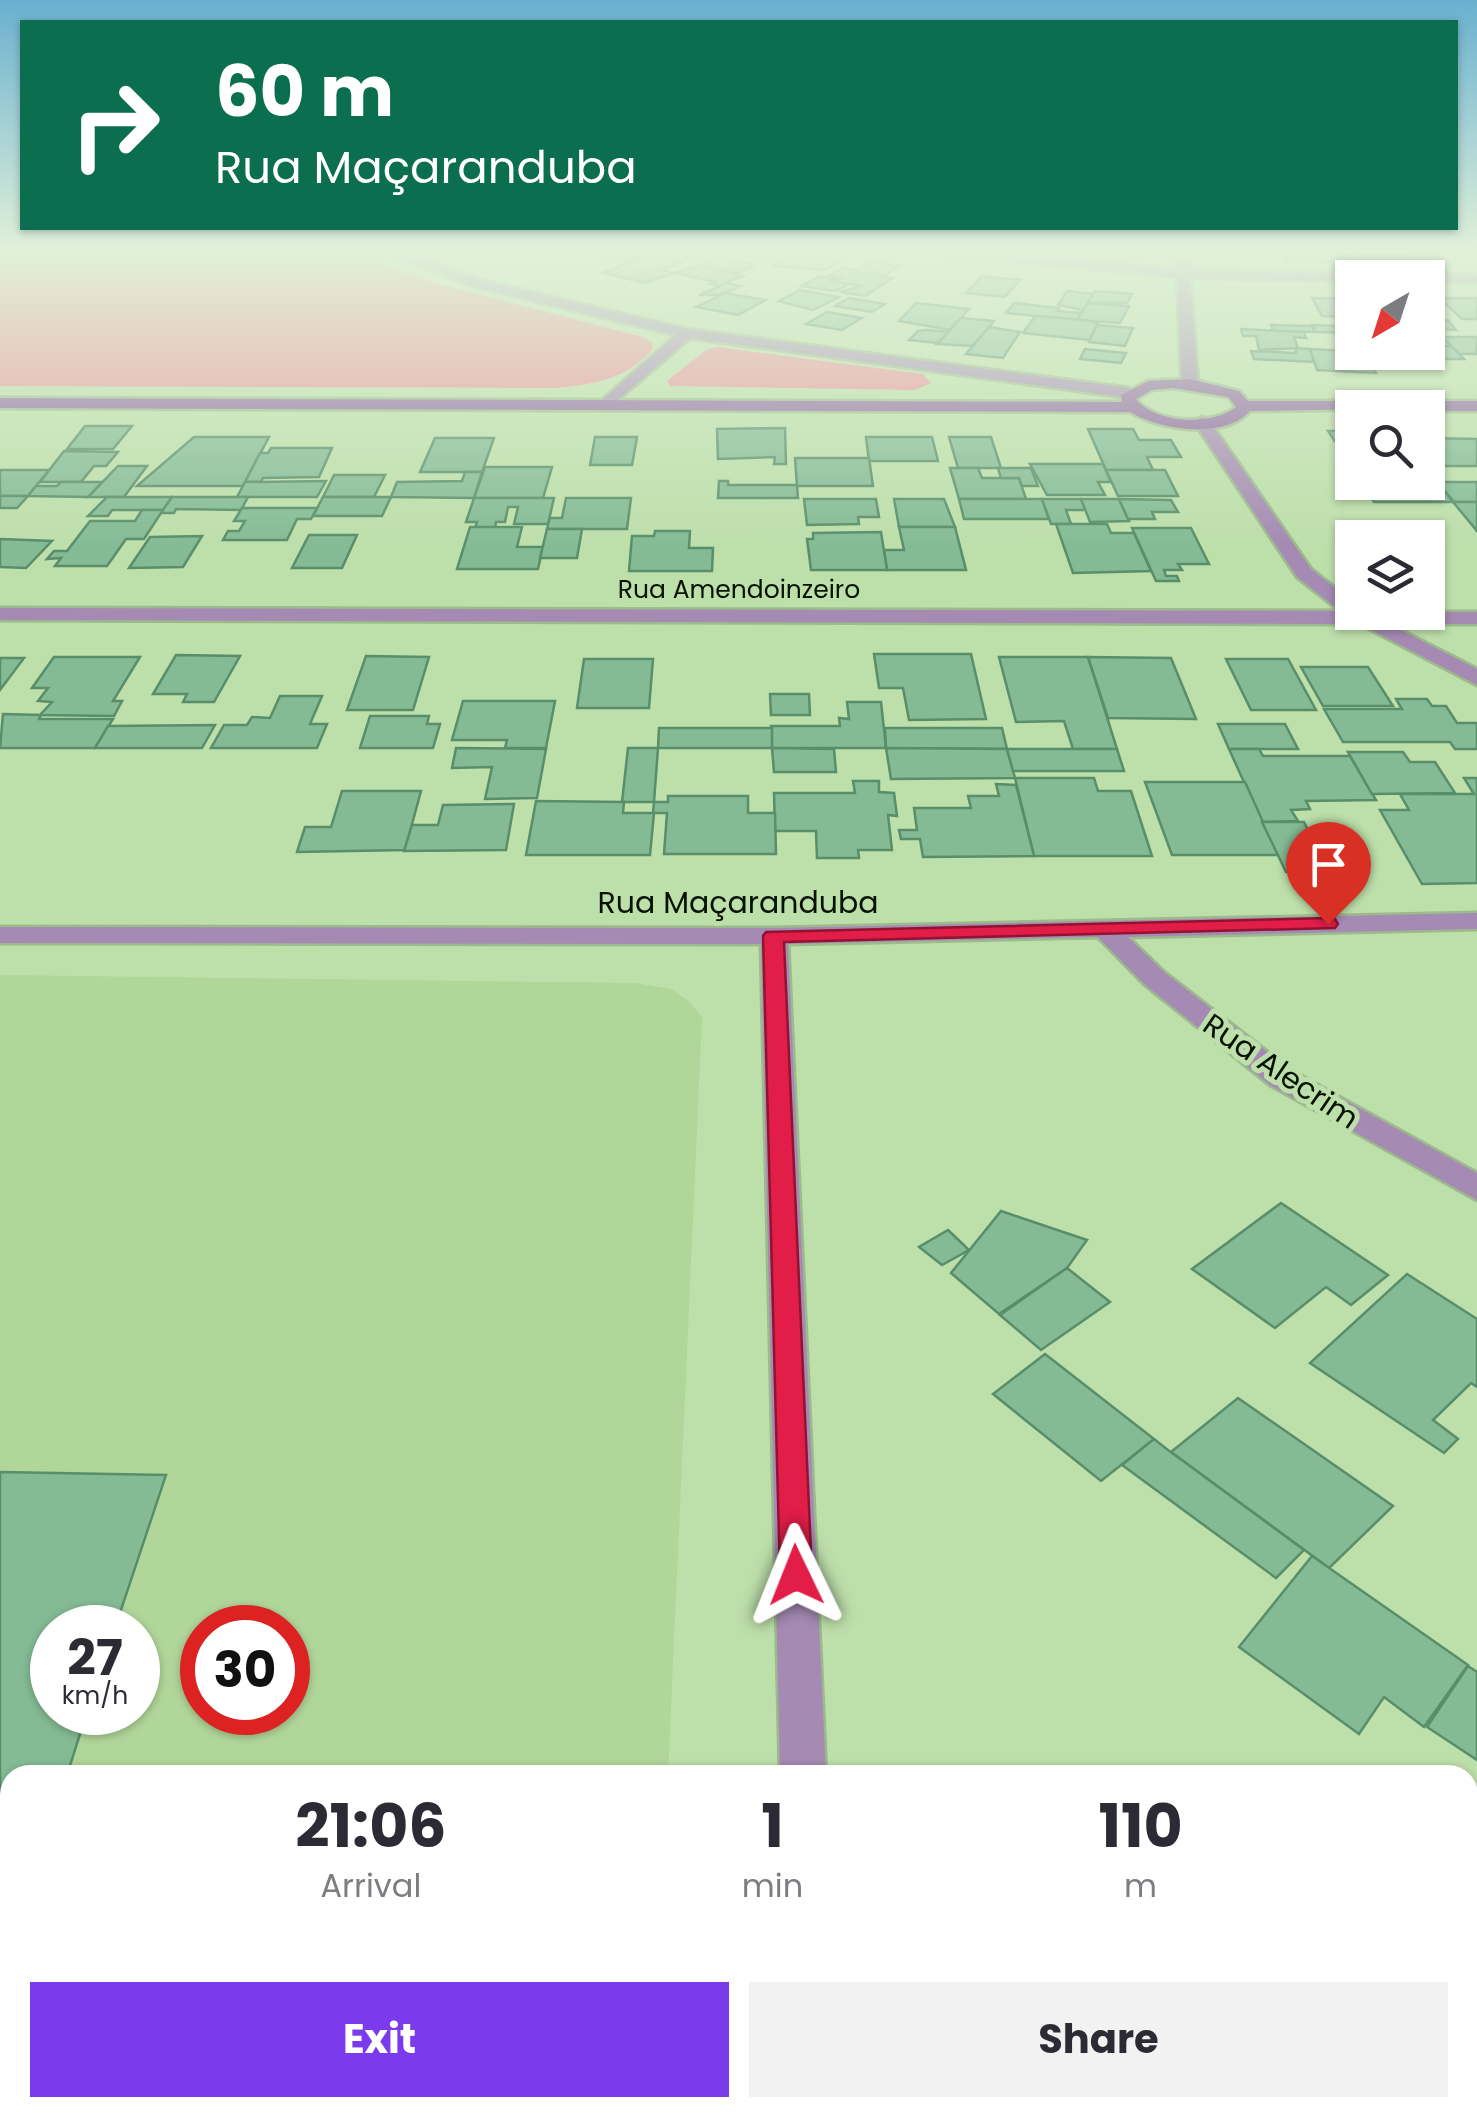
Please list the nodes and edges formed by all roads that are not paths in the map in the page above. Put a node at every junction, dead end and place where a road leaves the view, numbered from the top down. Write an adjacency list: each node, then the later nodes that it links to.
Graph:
1 (669, 349): 7 (street)
2 (797, 349): 5 (street)
3 (1188, 349): 4 (street)
4 (1190, 384): 5 (street); 8 (street)
5 (1131, 400): 7 (street); 10 (street)
6 (0, 404): 7 (street)
7 (606, 406)
8 (1244, 406): 9 (street); 10 (street)
9 (1477, 406)
10 (1202, 422): 11 (street)
11 (1335, 597)
12 (0, 614): 13 (street, Rua Amendoinzeiro)
13 (1335, 614)
14 (1445, 617): 15 (street, Rua Amendoinzeiro)
15 (1477, 618)
16 (1386, 630): 17 (street)
17 (1477, 678)
18 (1477, 921): 19 (street, Rua Maçaranduba)
19 (1104, 928): 21 (street, Rua Maçaranduba); 22 (street, Rua Alecrim)
20 (0, 934): 21 (street, Rua Maçaranduba)
21 (774, 936): 23 (street)
22 (1477, 1188)
23 (803, 1765)

